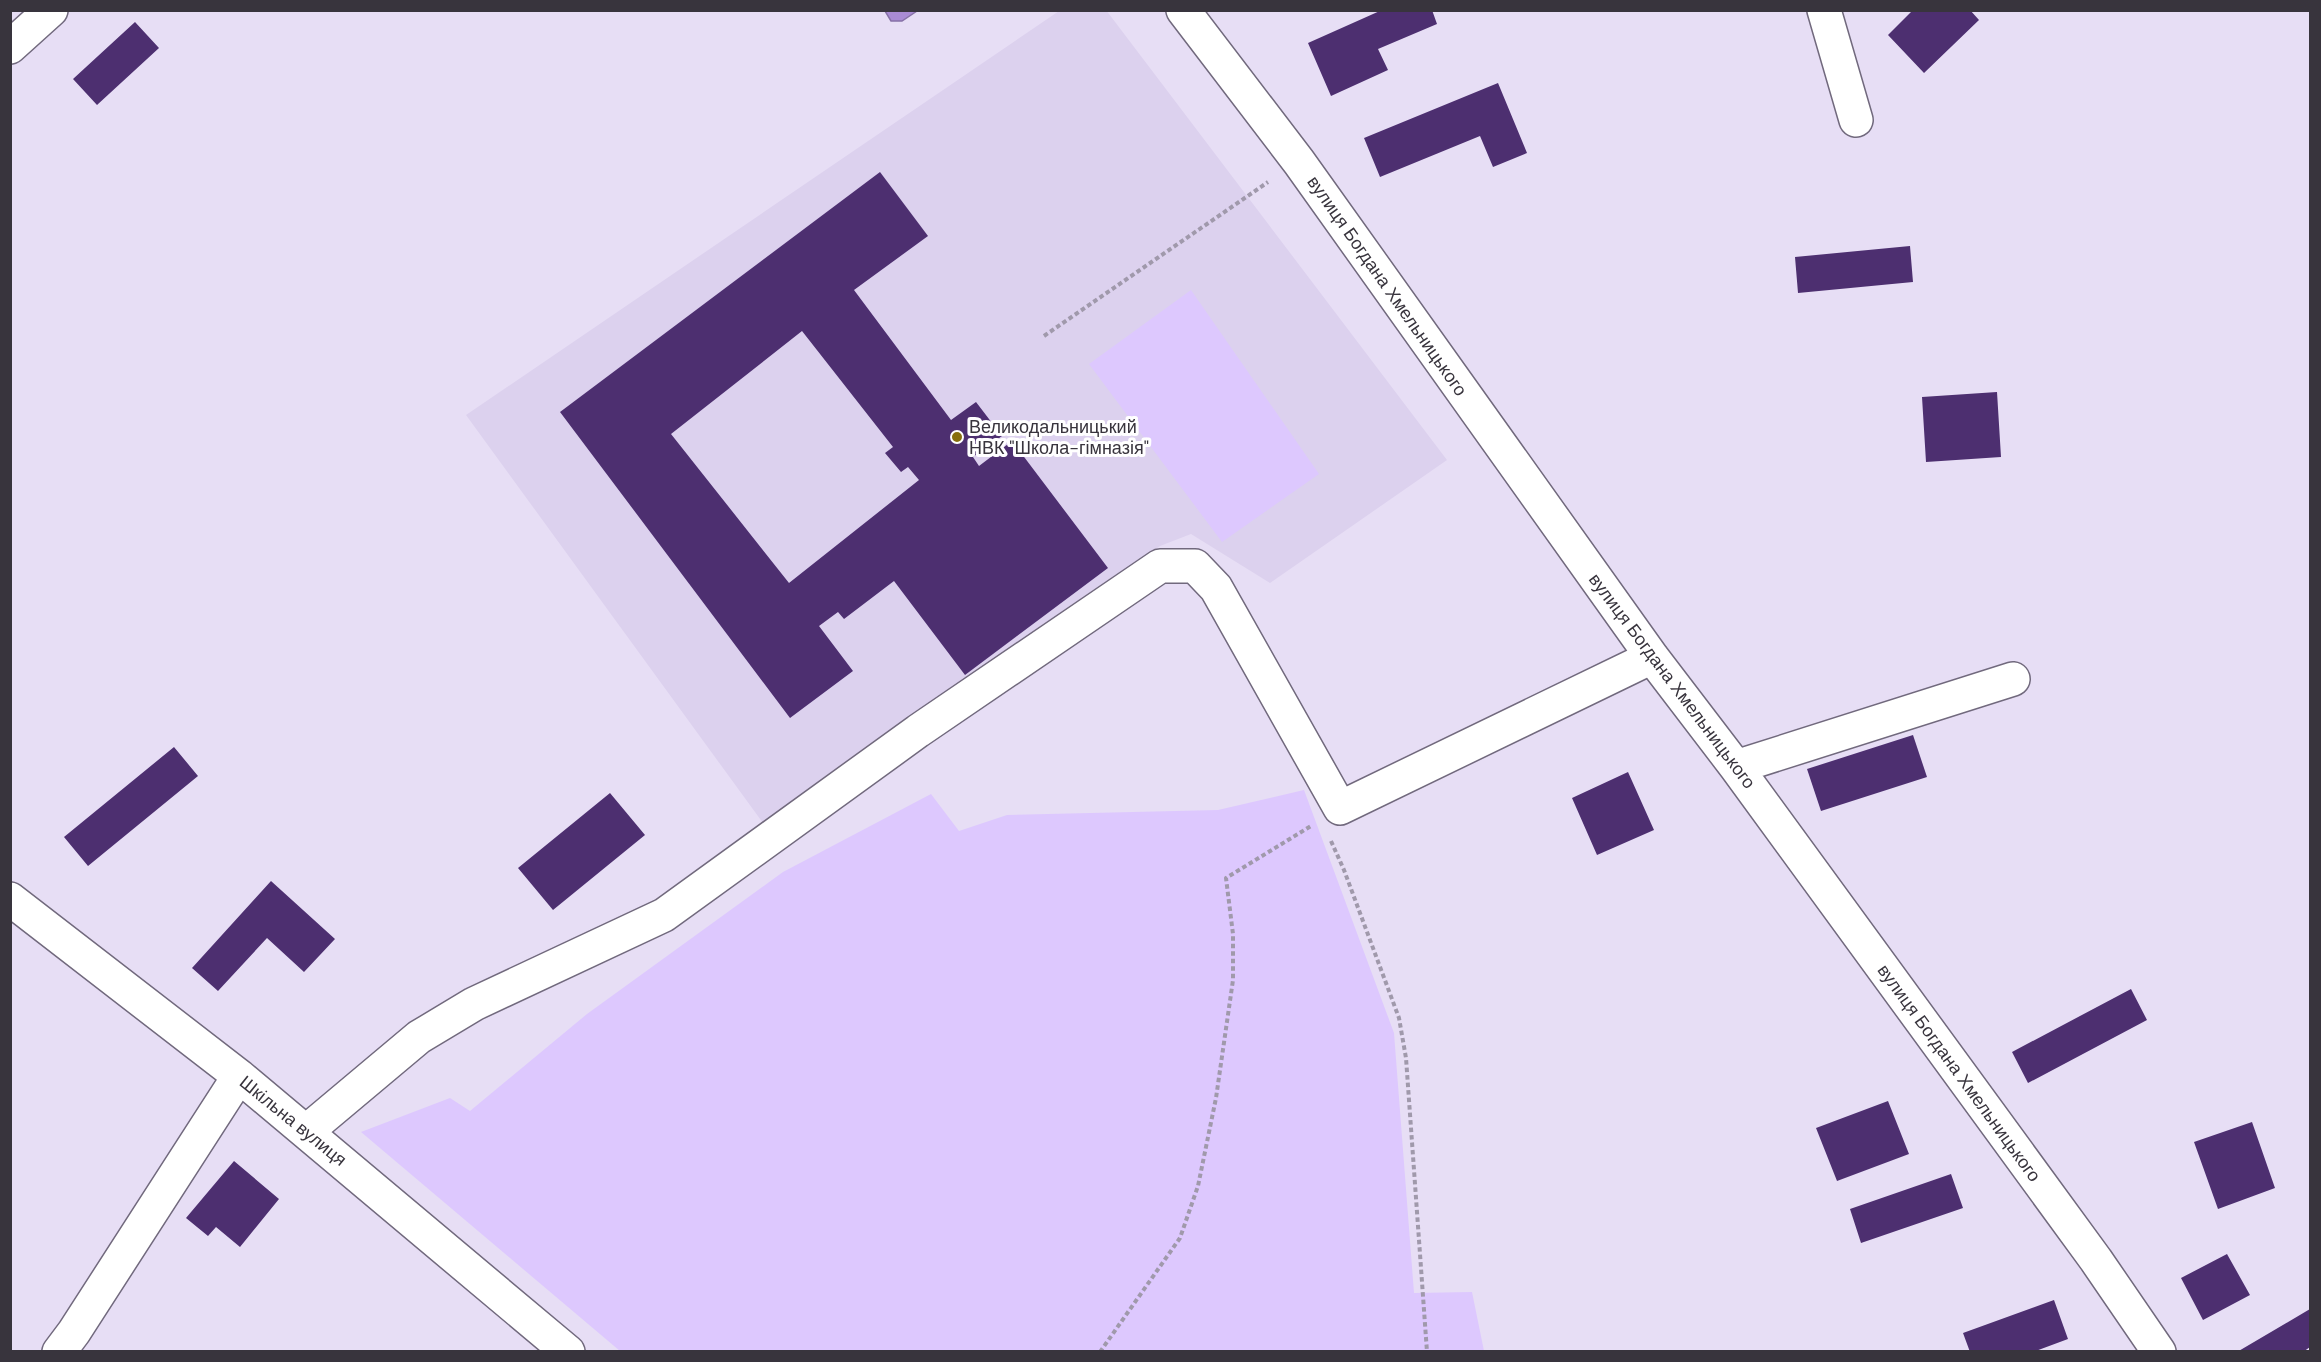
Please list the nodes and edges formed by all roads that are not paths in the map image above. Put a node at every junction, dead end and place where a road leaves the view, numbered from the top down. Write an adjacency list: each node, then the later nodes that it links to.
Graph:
1 (51, 10): 4 (street)
2 (1183, 10): 6 (street, вулиця Богдана Хмельницького)
3 (1824, 10): 5 (street)
4 (10, 47)
5 (1856, 120)
6 (1652, 657): 8 (street, вулиця Богдана Хмельницького); 11 (street)
7 (2013, 679): 8 (street)
8 (1736, 767): 14 (street, вулиця Богдана Хмельницького)
9 (10, 900): 10 (street, Шкільна вулиця)
10 (239, 1076): 11 (street, Шкільна вулиця); 12 (street)
11 (307, 1131): 13 (street, Шкільна вулиця)
12 (59, 1352)
13 (568, 1352)
14 (2159, 1352)

